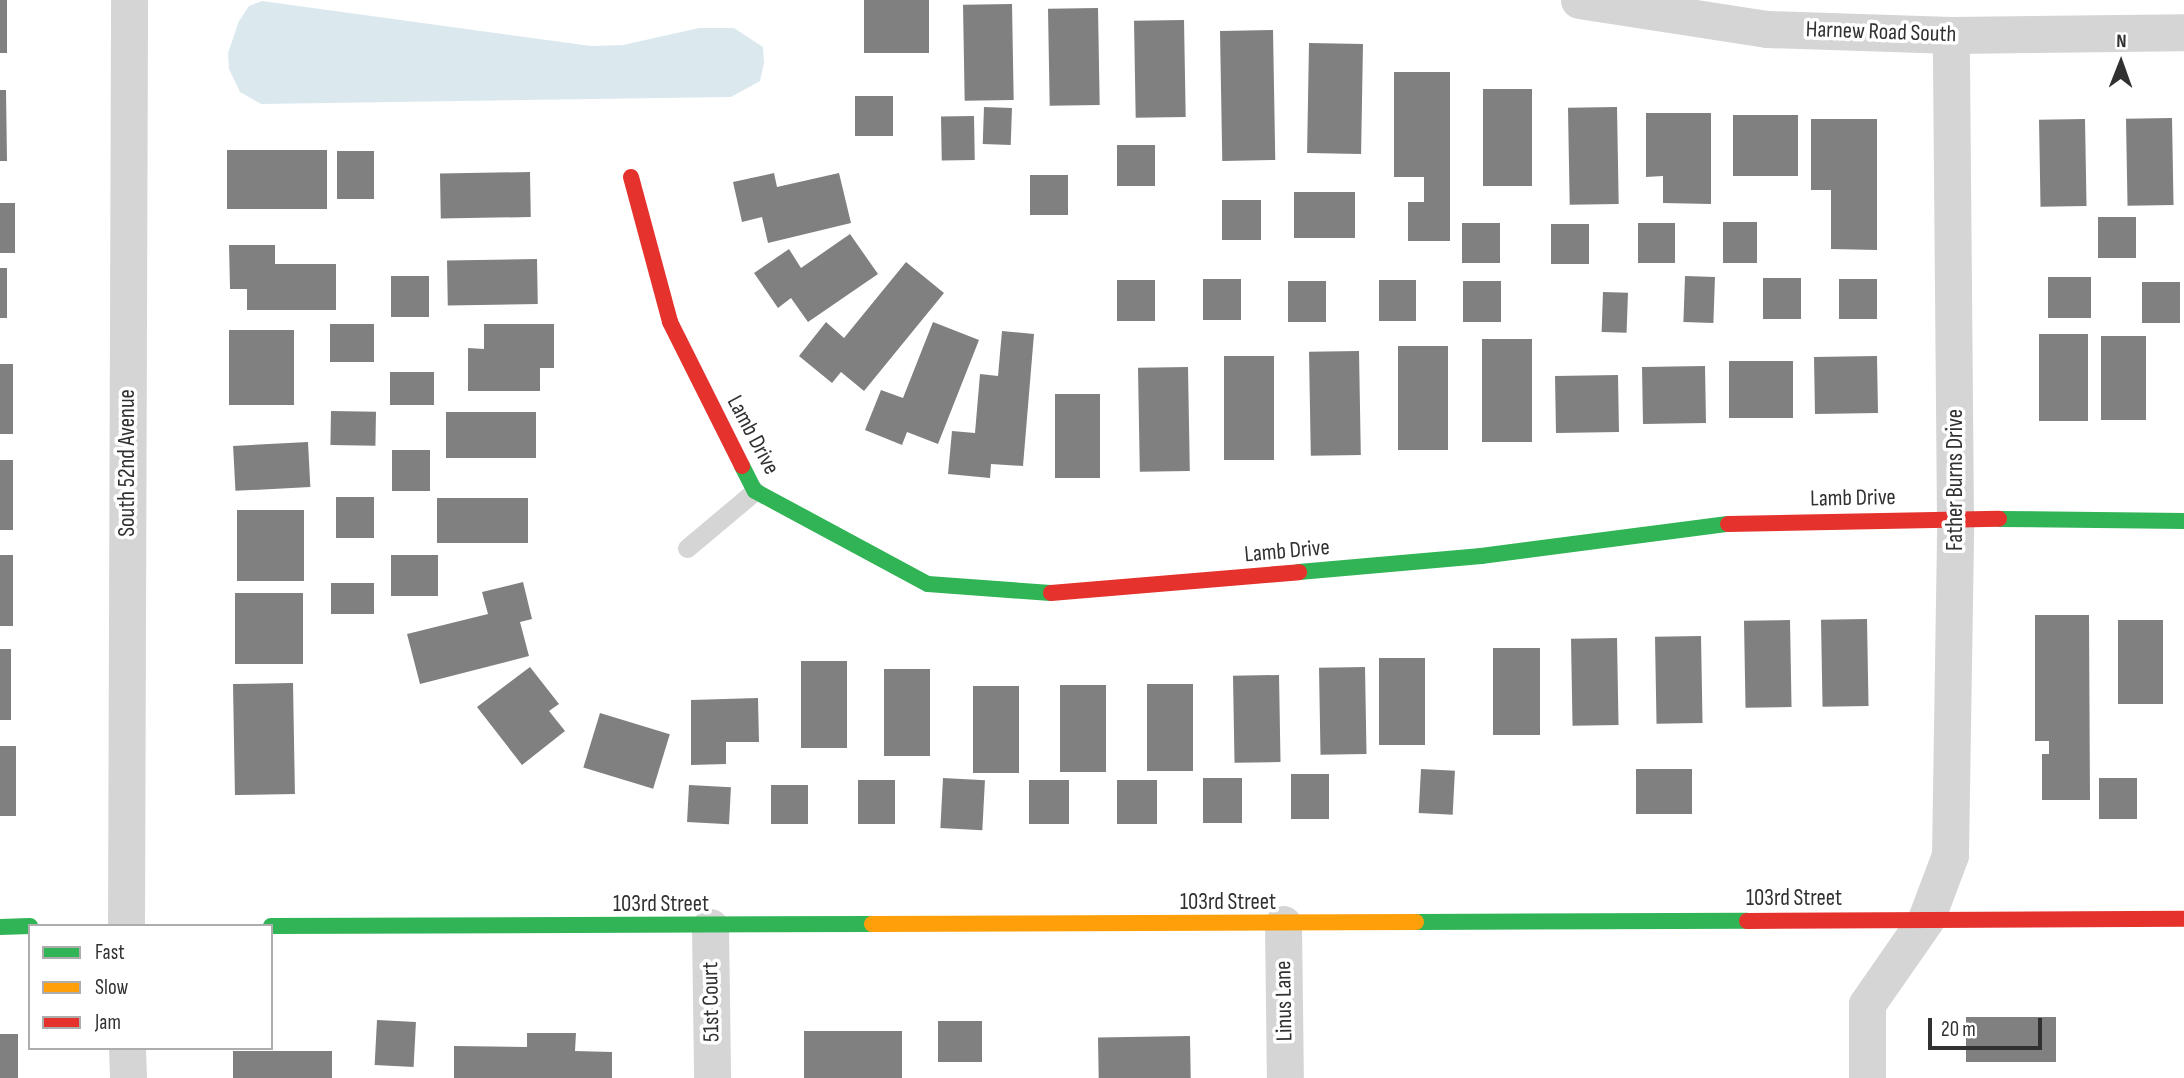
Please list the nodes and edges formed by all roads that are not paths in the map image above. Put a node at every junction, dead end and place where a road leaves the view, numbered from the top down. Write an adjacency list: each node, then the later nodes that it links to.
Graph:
1 (129, 0): 12 (street, South 52nd Avenue)
2 (1579, 0): 4 (street, Harnew Road South)
3 (2184, 32): 4 (street, Harnew Road South)
4 (1951, 35): 7 (street, Father Burns Drive)
5 (631, 177): 6 (main road, Lamb Drive)
6 (755, 491): 7 (main road, Lamb Drive); 9 (lane)
7 (1955, 519): 8 (main road, Lamb Drive); 10 (street, Father Burns Drive)
8 (2184, 521)
9 (687, 548)
10 (1926, 919): 11 (main road, 103rd Street); 13 (main road, 103rd Street); 22 (street, Father Burns Drive)
11 (2184, 919)
12 (126, 924)
13 (1283, 924): 17 (main road, 103rd Street); 21 (street, Linus Lane)
14 (28, 926): 16 (main road)
15 (273, 926): 17 (main road, 103rd Street)
16 (0, 927)
17 (710, 927): 20 (street, 51st Court)
18 (127, 1050): 19 (street)
19 (128, 1078)
20 (712, 1078)
21 (1285, 1078)
22 (1867, 1078)

